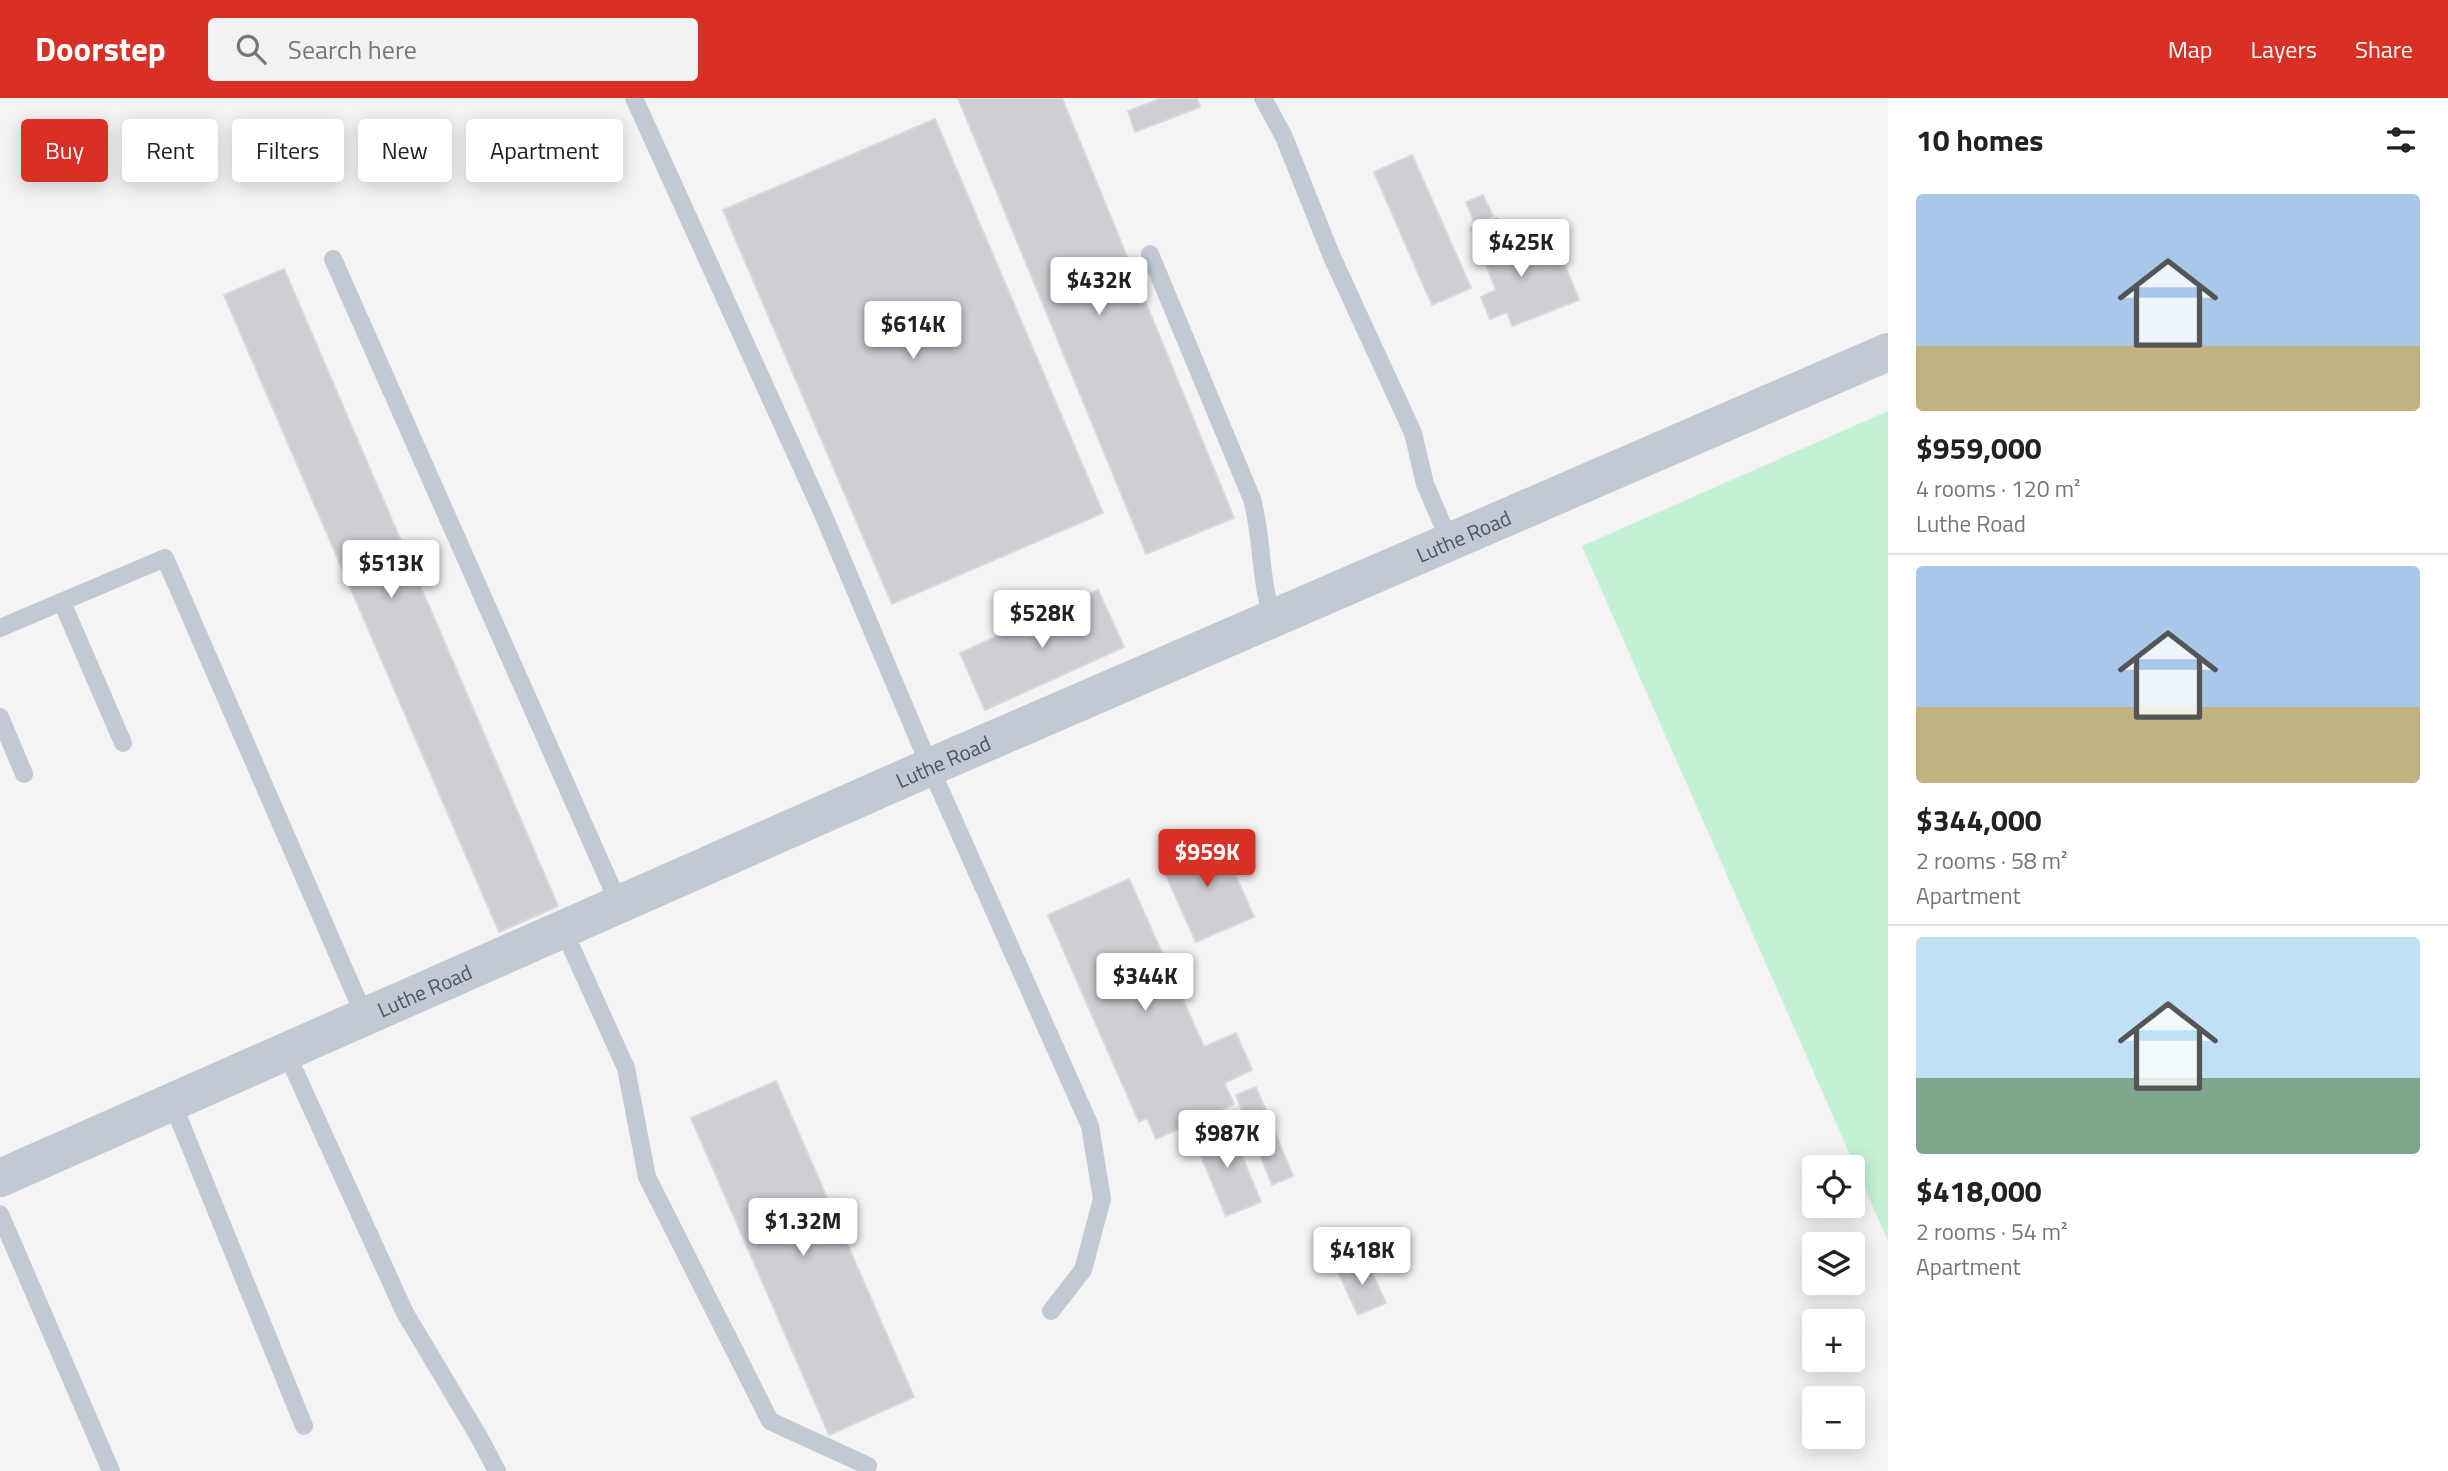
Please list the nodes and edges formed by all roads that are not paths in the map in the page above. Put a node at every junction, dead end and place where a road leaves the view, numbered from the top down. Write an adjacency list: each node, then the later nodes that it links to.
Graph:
1 (634, 98): 12 (lane)
2 (1263, 98): 6 (lane)
3 (1150, 254): 8 (lane)
4 (332, 259): 14 (lane)
5 (1888, 352): 6 (street, Luthe Road)
6 (1450, 542): 8 (street, Luthe Road)
7 (62, 602): 9 (lane); 11 (lane); 16 (lane)
8 (1273, 618): 12 (street, Luthe Road)
9 (0, 628)
10 (0, 717): 13 (lane)
11 (123, 743)
12 (930, 767): 14 (street, Luthe Road); 21 (lane)
13 (24, 774)
14 (618, 904): 15 (street, Luthe Road)
15 (563, 929): 16 (street, Luthe Road); 23 (lane)
16 (365, 1017): 17 (street, Luthe Road)
17 (286, 1052): 18 (street, Luthe Road); 25 (lane)
18 (172, 1102): 19 (street, Luthe Road); 22 (lane)
19 (0, 1178)
20 (0, 1214): 24 (lane)
21 (1051, 1311)
22 (304, 1426)
23 (868, 1466)
24 (111, 1471)
25 (497, 1471)

